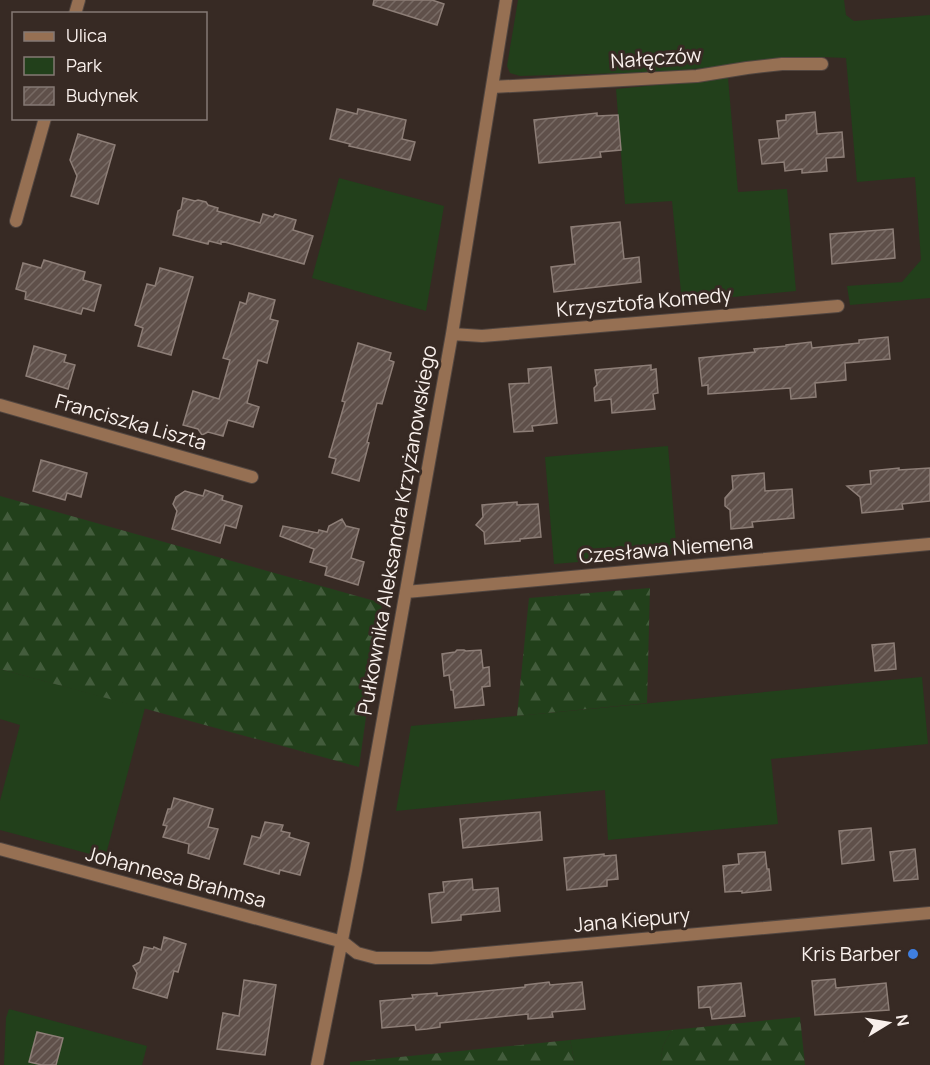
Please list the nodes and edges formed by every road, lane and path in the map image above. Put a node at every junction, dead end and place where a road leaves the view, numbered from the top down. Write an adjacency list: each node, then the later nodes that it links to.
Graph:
1 (506, 0): 3 (street, Pułkownika Aleksandra Krzyżanowskiego)
2 (822, 64): 3 (street, Nałęczów)
3 (492, 87): 7 (street, Pułkownika Aleksandra Krzyżanowskiego)
4 (44, 120): 5 (street)
5 (16, 221)
6 (838, 306): 7 (street, Krzysztofa Komedy)
7 (452, 334): 11 (street, Pułkownika Aleksandra Krzyżanowskiego)
8 (0, 405): 9 (street, Franciszka Liszta)
9 (252, 477)
10 (930, 544): 11 (street, Czesława Niemena)
11 (406, 592): 14 (street, Pułkownika Aleksandra Krzyżanowskiego)
12 (0, 849): 14 (street, Johannesa Brahmsa)
13 (930, 913): 14 (street, Jana Kiepury)
14 (343, 942): 15 (street, Pułkownika Aleksandra Krzyżanowskiego)
15 (317, 1065)

